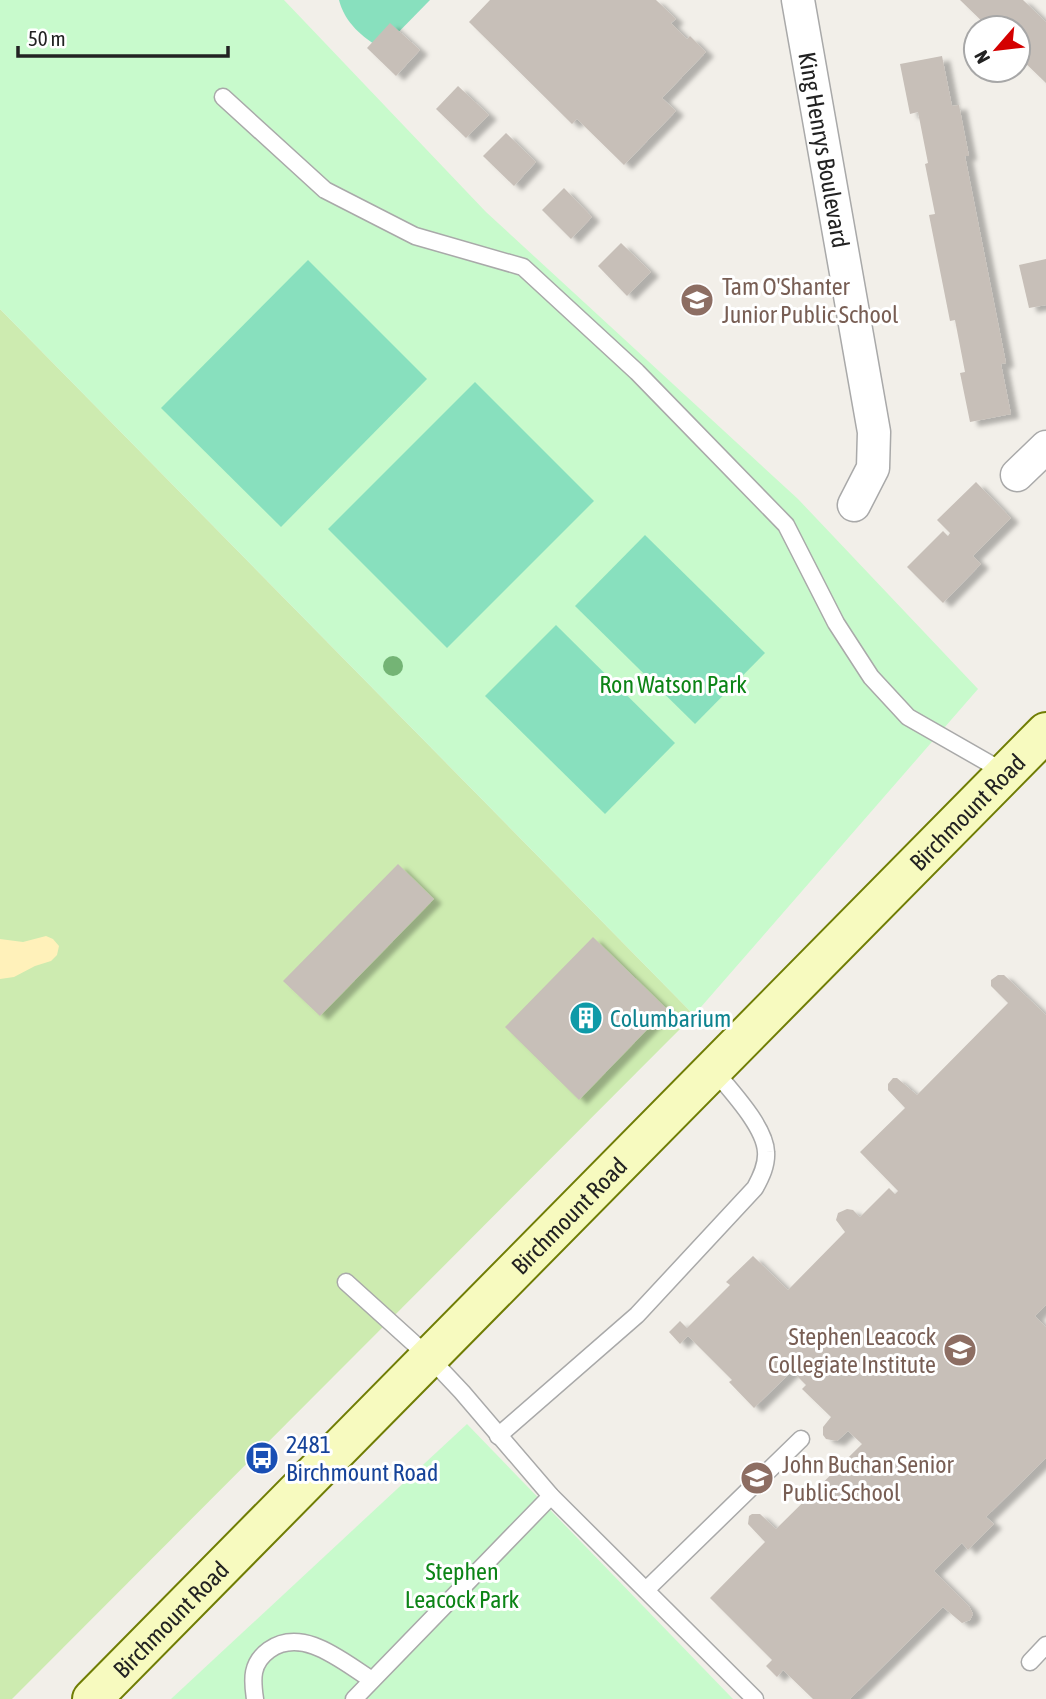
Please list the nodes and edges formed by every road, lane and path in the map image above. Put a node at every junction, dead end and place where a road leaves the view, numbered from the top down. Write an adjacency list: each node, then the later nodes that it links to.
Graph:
1 (798, 0): 5 (street, King Henrys Boulevard)
2 (223, 97): 7 (lane)
3 (1046, 447): 4 (street)
4 (1017, 475)
5 (854, 505)
6 (1046, 732): 7 (main road, Birchmount Road)
7 (1006, 773): 8 (main road, Birchmount Road)
8 (713, 1069): 10 (main road, Birchmount Road); 11 (lane)
9 (346, 1282): 10 (lane)
10 (429, 1357): 11 (lane); 18 (main road, Birchmount Road)
11 (498, 1436): 13 (lane)
12 (801, 1439): 14 (lane)
13 (551, 1496): 14 (lane); 17 (lane)
14 (646, 1590): 21 (lane)
15 (1046, 1645): 16 (lane)
16 (1030, 1662)
17 (372, 1680): 19 (lane); 20 (lane)
18 (92, 1699)
19 (255, 1699)
20 (354, 1699)
21 (755, 1699)

